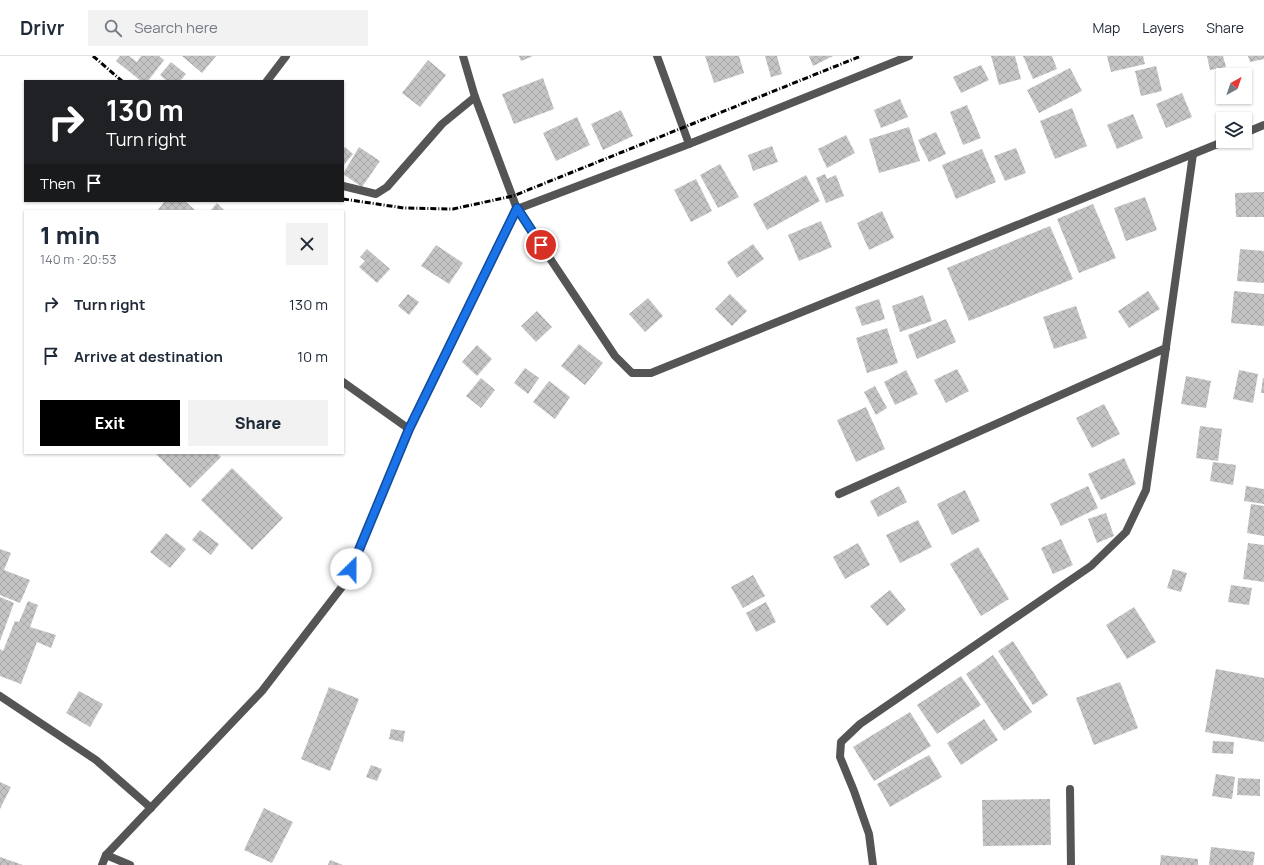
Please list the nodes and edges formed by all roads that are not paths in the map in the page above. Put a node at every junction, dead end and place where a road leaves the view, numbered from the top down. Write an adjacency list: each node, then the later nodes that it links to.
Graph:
1 (286, 56): 5 (street)
2 (463, 56): 6 (street)
3 (657, 56): 9 (street)
4 (909, 56): 9 (street)
5 (268, 80)
6 (475, 98): 12 (street); 13 (street)
7 (1264, 125): 8 (street)
8 (1252, 130)
9 (689, 144): 13 (street)
10 (1216, 145): 11 (street)
11 (1193, 154): 13 (street); 14 (street)
12 (344, 186)
13 (517, 208): 16 (street)
14 (1166, 348): 17 (street); 24 (street)
15 (344, 383): 16 (street)
16 (409, 429): 20 (street)
17 (839, 494)
18 (0, 696): 20 (street)
19 (1070, 789): 25 (street)
20 (151, 808): 21 (street)
21 (106, 855): 22 (street); 23 (street)
22 (102, 865)
23 (130, 865)
24 (873, 865)
25 (1071, 865)

